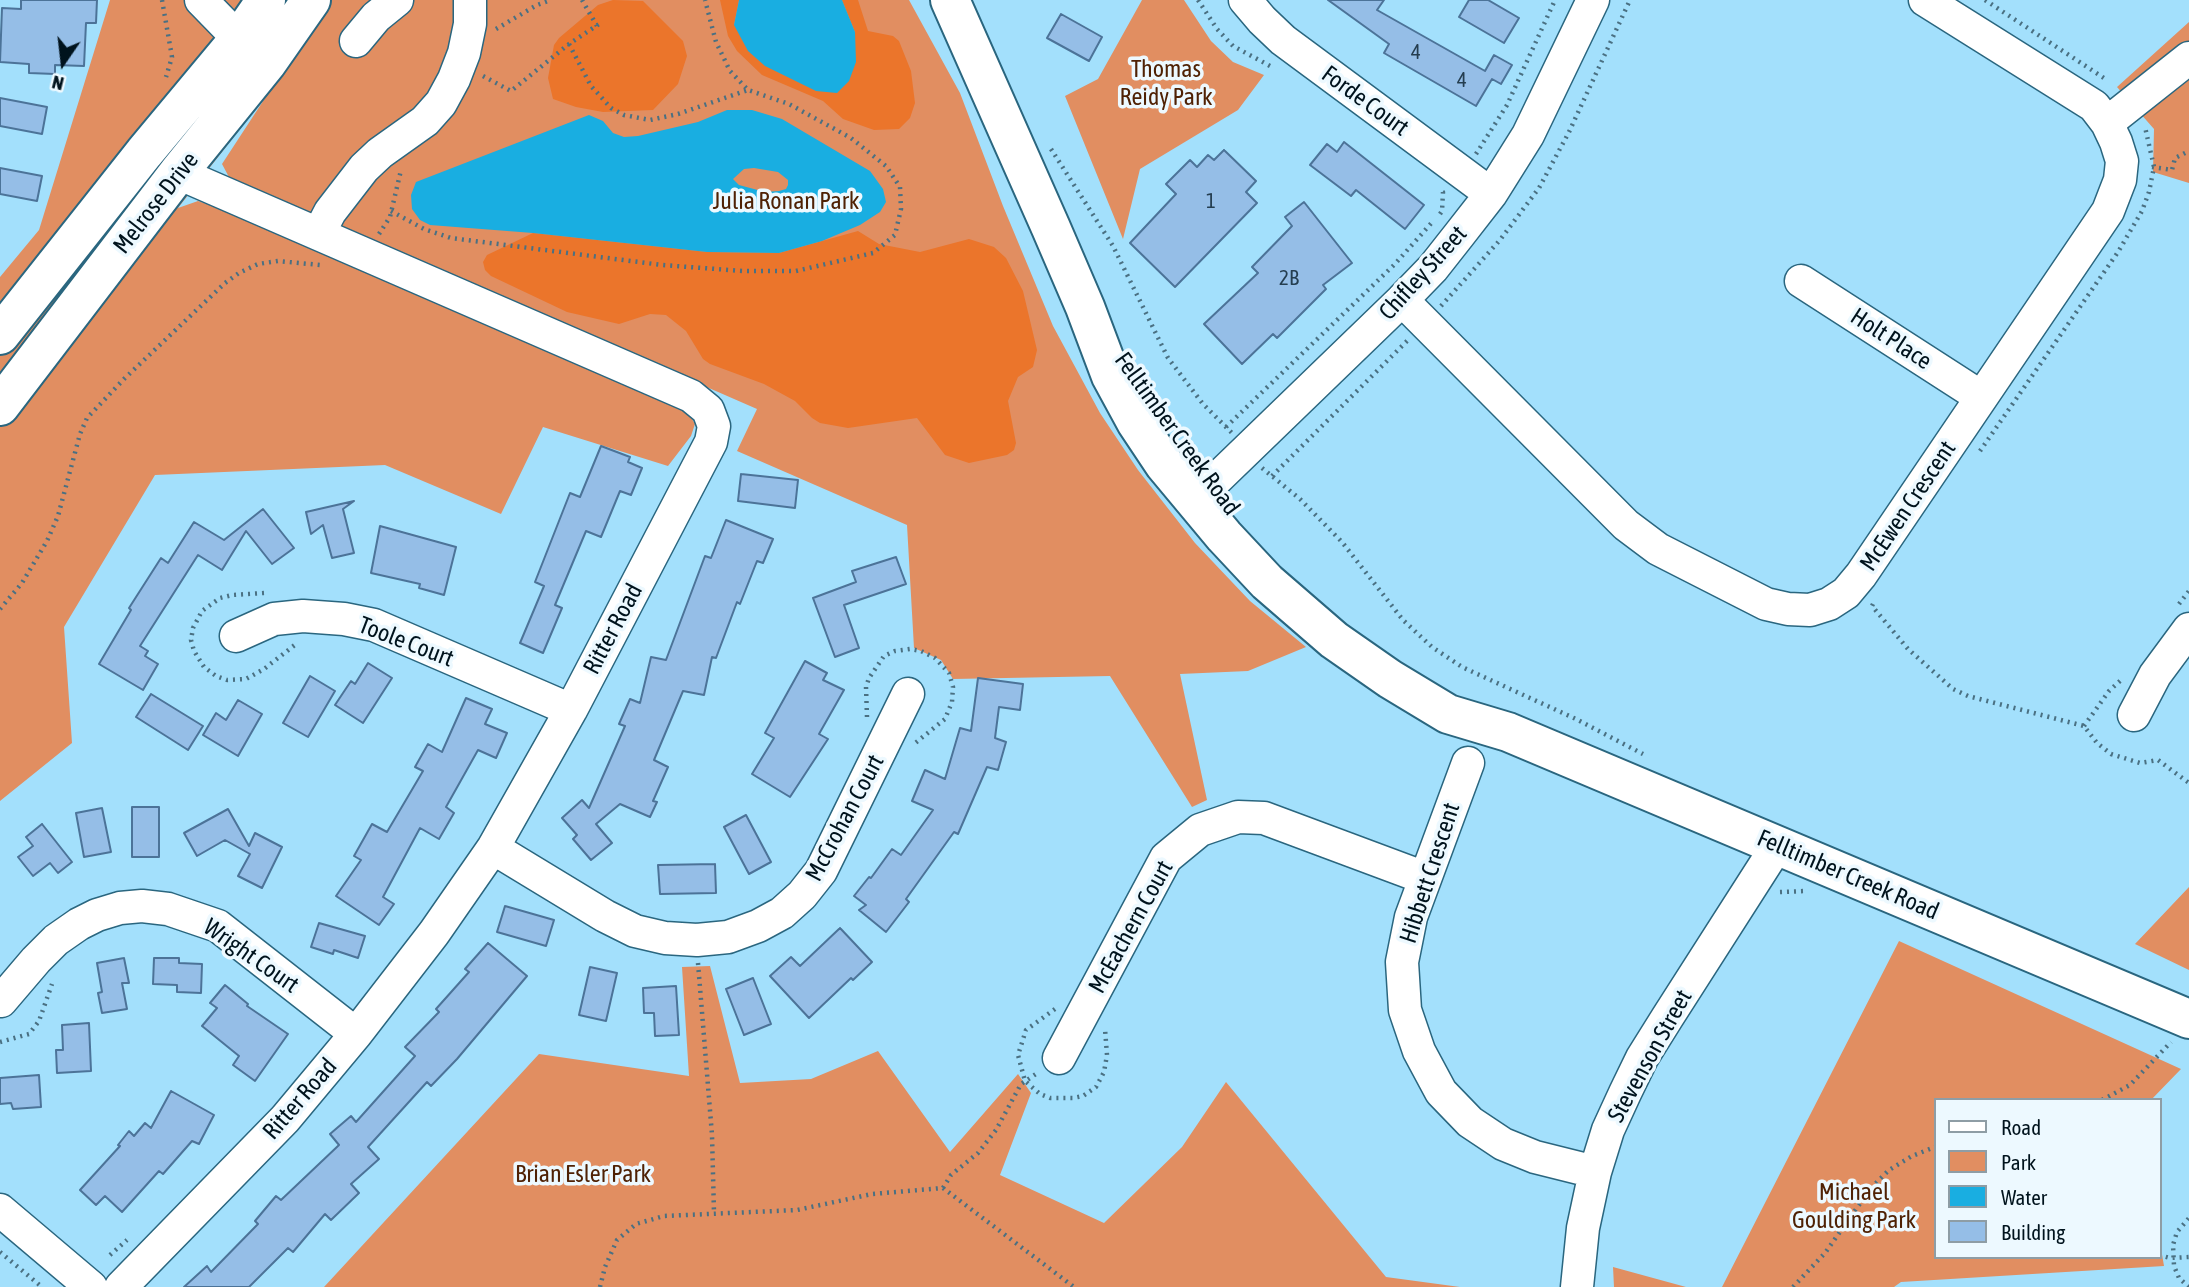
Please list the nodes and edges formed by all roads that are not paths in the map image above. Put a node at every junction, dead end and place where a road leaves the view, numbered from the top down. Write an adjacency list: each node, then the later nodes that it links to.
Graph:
1 (201, 0): 11 (street)
2 (267, 0): 11 (main road, Melrose Drive)
3 (311, 0): 11 (main road, Melrose Drive)
4 (397, 0): 10 (street)
5 (470, 0): 17 (street)
6 (950, 0): 23 (main road, Felltimber Creek Road)
7 (1245, 0): 16 (street, Forde Court)
8 (1593, 0): 16 (street, Chifley Street)
9 (1925, 0): 13 (street)
10 (356, 41)
11 (253, 51): 14 (main road, Melrose Drive); 15 (main road, Melrose Drive)
12 (2189, 58): 13 (street)
13 (2107, 123): 21 (street, McEwen Crescent)
14 (144, 153): 15 (main road); 20 (main road, Melrose Drive)
15 (178, 173): 17 (street, Ritter Road); 22 (main road, Melrose Drive)
16 (1492, 194): 19 (street, Chifley Street)
17 (319, 233): 27 (street, Ritter Road)
18 (1801, 281): 21 (street, Holt Place)
19 (1402, 300): 21 (street, McEwen Crescent); 23 (street, Chifley Street)
20 (0, 335)
21 (1982, 397)
22 (0, 406)
23 (1202, 494): 30 (main road, Felltimber Creek Road)
24 (2189, 629): 28 (street)
25 (236, 636): 27 (street, Toole Court)
26 (908, 694): 31 (street, McCrohan Court)
27 (571, 710): 31 (street, Ritter Road)
28 (2134, 715)
29 (1468, 763): 32 (street, Hibbett Crescent)
30 (1777, 846): 34 (main road, Felltimber Creek Road); 37 (street, Stevenson Street)
31 (493, 848): 35 (street, Ritter Road)
32 (1425, 878): 36 (street, McEachern Court); 37 (street, Hibbett Crescent)
33 (1, 1001): 35 (street, Wright Court)
34 (2187, 1018)
35 (356, 1034): 40 (street, Ritter Road)
36 (1059, 1058)
37 (1595, 1172): 41 (street, Stevenson Street)
38 (0, 1210): 39 (street)
39 (91, 1287)
40 (121, 1287)
41 (1577, 1287)

